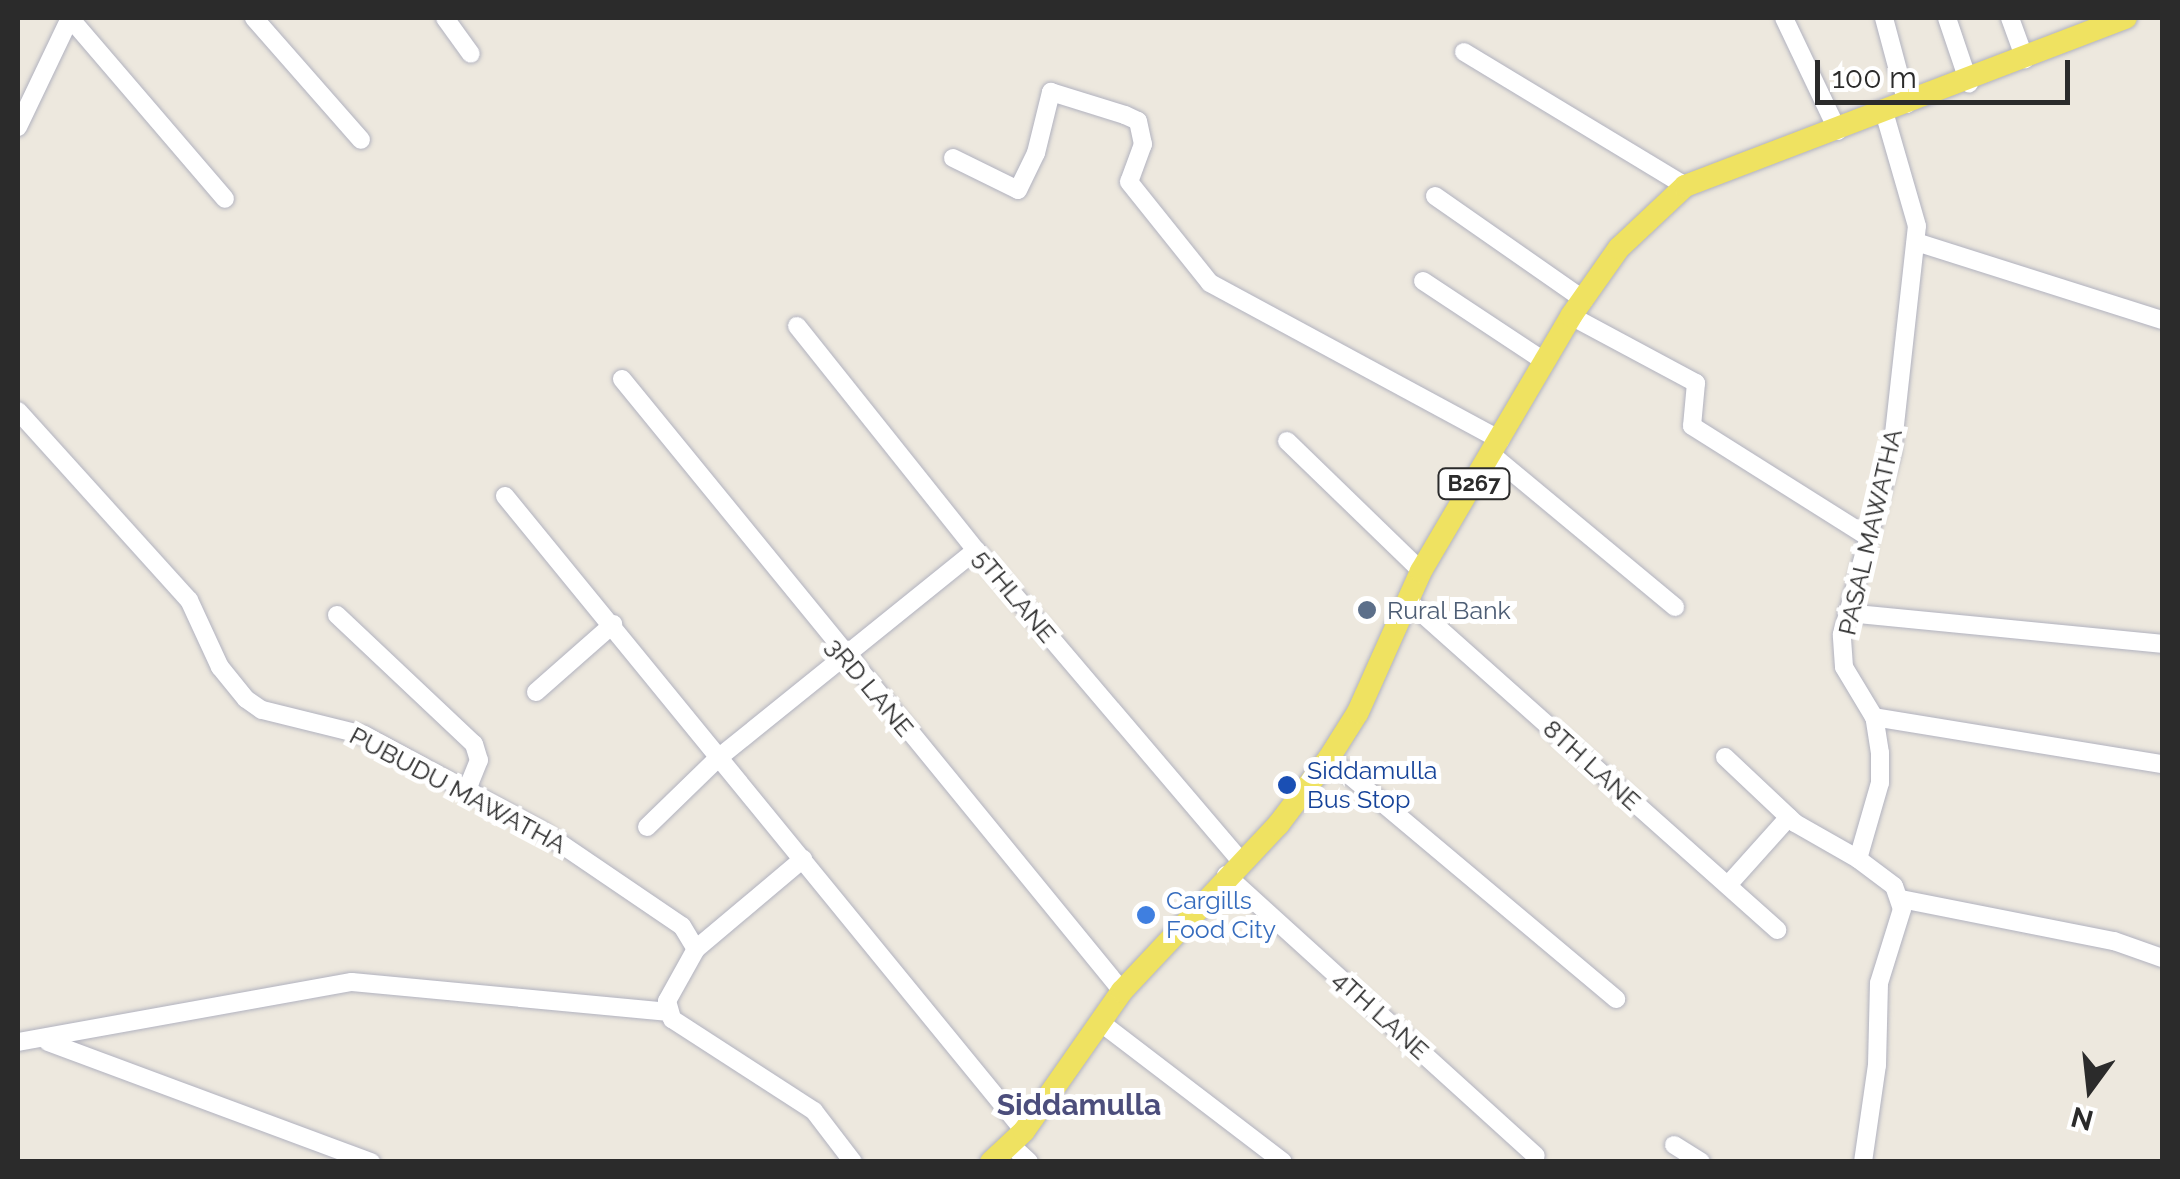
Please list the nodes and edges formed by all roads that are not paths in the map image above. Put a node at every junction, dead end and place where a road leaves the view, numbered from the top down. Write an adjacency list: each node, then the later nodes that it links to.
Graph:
1 (70, 18): 15 (street); 21 (street)
2 (254, 18): 17 (street)
3 (445, 18): 10 (street)
4 (1784, 18): 16 (street)
5 (1884, 18): 13 (street)
6 (1947, 18): 12 (street)
7 (2010, 18): 11 (street)
8 (2126, 18): 11 (main road, B267)
9 (1464, 52): 19 (street)
10 (472, 54)
11 (2024, 60): 12 (main road, B267)
12 (1969, 82): 13 (main road, B267)
13 (1907, 104): 14 (main road, B267)
14 (1884, 112): 16 (main road, B267); 22 (street, PASAL MAWATHA)
15 (18, 128)
16 (1838, 131): 19 (main road, B267)
17 (361, 140)
18 (953, 158): 31 (street)
19 (1685, 186): 24 (main road, B267)
20 (1435, 196): 24 (street)
21 (225, 199)
22 (1916, 242): 25 (street); 33 (street, PASAL MAWATHA)
23 (1423, 281): 27 (street)
24 (1578, 308): 27 (main road, B267); 33 (street)
25 (2162, 320)
26 (796, 326): 34 (street, 5THLANE)
27 (1544, 362): 31 (main road, B267)
28 (622, 379): 42 (street, 3RD LANE)
29 (18, 411): 49 (street, PUBUDU MAWATHA)
30 (1287, 441): 35 (street)
31 (1496, 448): 35 (main road, B267); 37 (street)
32 (505, 496): 40 (street)
33 (1867, 536): 38 (street, PASAL MAWATHA)
34 (976, 550): 42 (street); 54 (street, 5THLANE)
35 (1421, 571): 36 (main road, B267)
36 (1407, 600): 46 (main road, B267); 55 (street, 8TH LANE)
37 (1675, 606)
38 (1848, 613): 41 (street); 44 (street, PASAL MAWATHA)
39 (337, 614): 49 (street)
40 (612, 624): 43 (street); 47 (street)
41 (2162, 644)
42 (844, 656): 47 (street); 60 (street, 3RD LANE)
43 (536, 692)
44 (1874, 717): 48 (street); 53 (street, PASAL MAWATHA)
45 (1725, 757): 50 (street)
46 (1329, 758): 54 (main road, B267); 61 (street)
47 (717, 759): 51 (street); 52 (street)
48 (2162, 764)
49 (467, 790): 58 (street, PUBUDU MAWATHA)
50 (1788, 817): 53 (street); 55 (street)
51 (647, 827)
52 (803, 859): 58 (street); 67 (street)
53 (1858, 859): 56 (street)
54 (1233, 868): 60 (main road, B267); 68 (street, 4TH LANE)
55 (1728, 885): 57 (street, 8TH LANE)
56 (1901, 899): 59 (street); 74 (street)
57 (1777, 930)
58 (696, 949): 62 (street)
59 (2162, 958)
60 (1122, 991): 63 (main road, B267)
61 (1616, 999)
62 (667, 1012): 65 (street); 70 (street)
63 (1100, 1022): 67 (main road, B267); 72 (street)
64 (18, 1042): 65 (street)
65 (48, 1042): 69 (street)
66 (1674, 1144): 73 (street)
67 (1022, 1146): 71 (main road, B267)
68 (1536, 1156)
69 (371, 1162)
70 (853, 1162)
71 (991, 1162)
72 (1283, 1162)
73 (1701, 1162)
74 (1864, 1162)

